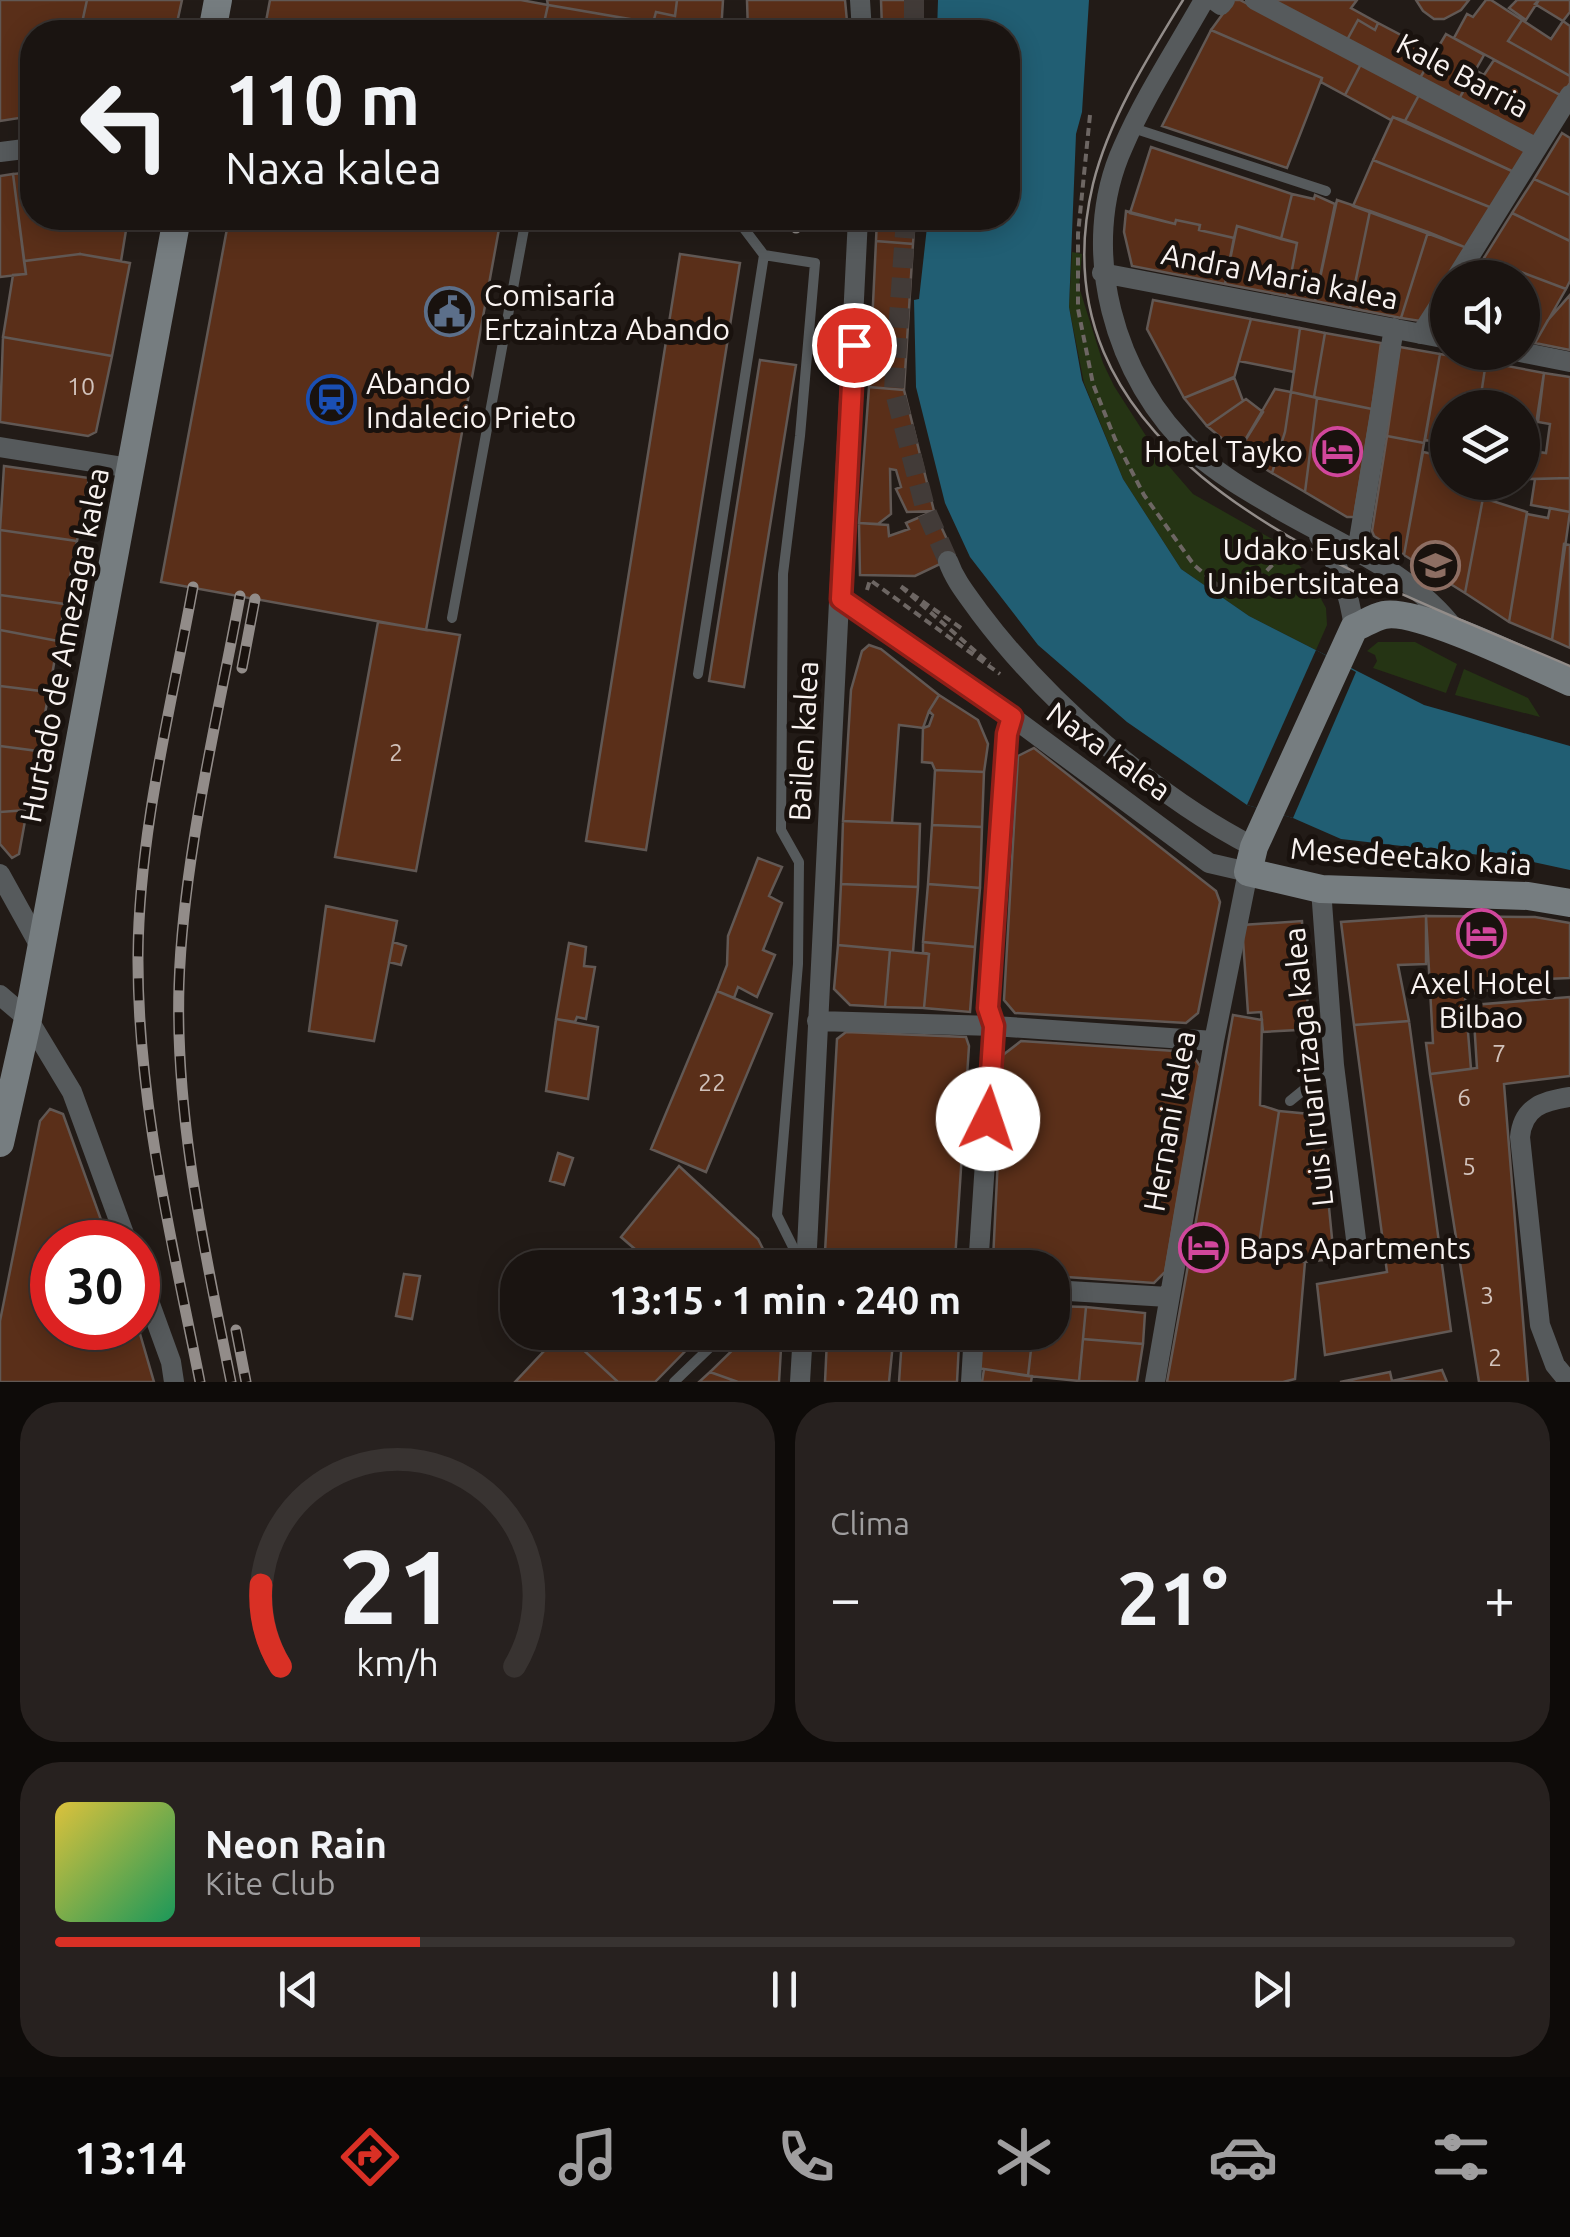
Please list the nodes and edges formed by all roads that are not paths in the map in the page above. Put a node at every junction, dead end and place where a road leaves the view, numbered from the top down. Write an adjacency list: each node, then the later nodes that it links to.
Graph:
1 (1204, 0): 6 (street)
2 (1214, 0): 3 (street)
3 (1225, 0)
4 (1254, 0): 7 (street, Kale Barria)
5 (1570, 95): 7 (street)
6 (1133, 128): 8 (lane); 15 (street)
7 (1537, 148): 14 (street)
8 (1326, 192)
9 (175, 230): 23 (street, Hurtado de Amezaga kalea)
10 (524, 230): 28 (lane)
11 (745, 230): 13 (lane)
12 (857, 230): 27 (street, Bailen kalea)
13 (764, 255): 31 (lane); 50 (lane)
14 (1467, 260)
15 (1102, 273): 17 (street, Andra Maria kalea); 24 (street)
16 (1430, 320): 18 (street)
17 (1394, 328): 18 (street, Andra Maria kalea); 25 (street)
18 (1421, 334): 19 (street, Andra Maria kalea)
19 (1430, 335)
20 (1540, 356): 21 (street)
21 (1570, 362)
22 (0, 447): 23 (street)
23 (130, 468): 38 (street, Hurtado de Amezaga kalea)
24 (1315, 530): 25 (street); 29 (street)
25 (1357, 552): 30 (street)
26 (948, 561): 34 (street)
27 (841, 599): 33 (street, Naxa kalea); 41 (street, Bailen kalea)
28 (452, 618)
29 (1354, 628): 30 (street); 34 (street)
30 (1457, 632): 32 (street)
31 (698, 674)
32 (1570, 682)
33 (1012, 717): 34 (street, Naxa kalea); 42 (street)
34 (1255, 849): 36 (street, Mesedeetako kaia); 43 (street, Hernani kalea)
35 (0, 874): 38 (street)
36 (1321, 889): 37 (street, Mesedeetako kaia); 44 (street, Luis Iruarrizaga kalea)
37 (1570, 903)
38 (41, 948): 40 (street, Hurtado de Amezaga kalea)
39 (0, 995): 40 (street)
40 (28, 1019): 47 (street, Hurtado de Amezaga kalea); 48 (street)
41 (818, 1021): 42 (street); 51 (street, Bailen kalea)
42 (994, 1026): 43 (street); 52 (street)
43 (1214, 1041): 54 (street, Hernani kalea)
44 (1334, 1066): 46 (lane); 49 (street, Luis Iruarrizaga kalea)
45 (1570, 1097): 64 (street)
46 (1290, 1101)
47 (0, 1143)
48 (119, 1220)
49 (1356, 1239)
50 (795, 1250)
51 (806, 1250)
52 (979, 1250)
53 (1070, 1291): 54 (street)
54 (1168, 1298): 63 (street, Hernani kalea)
55 (160, 1334): 59 (street)
56 (707, 1350): 60 (lane)
57 (802, 1350): 61 (street)
58 (973, 1350): 62 (street)
59 (174, 1382)
60 (674, 1382)
61 (800, 1382)
62 (971, 1382)
63 (1154, 1382)
64 (1569, 1382)

